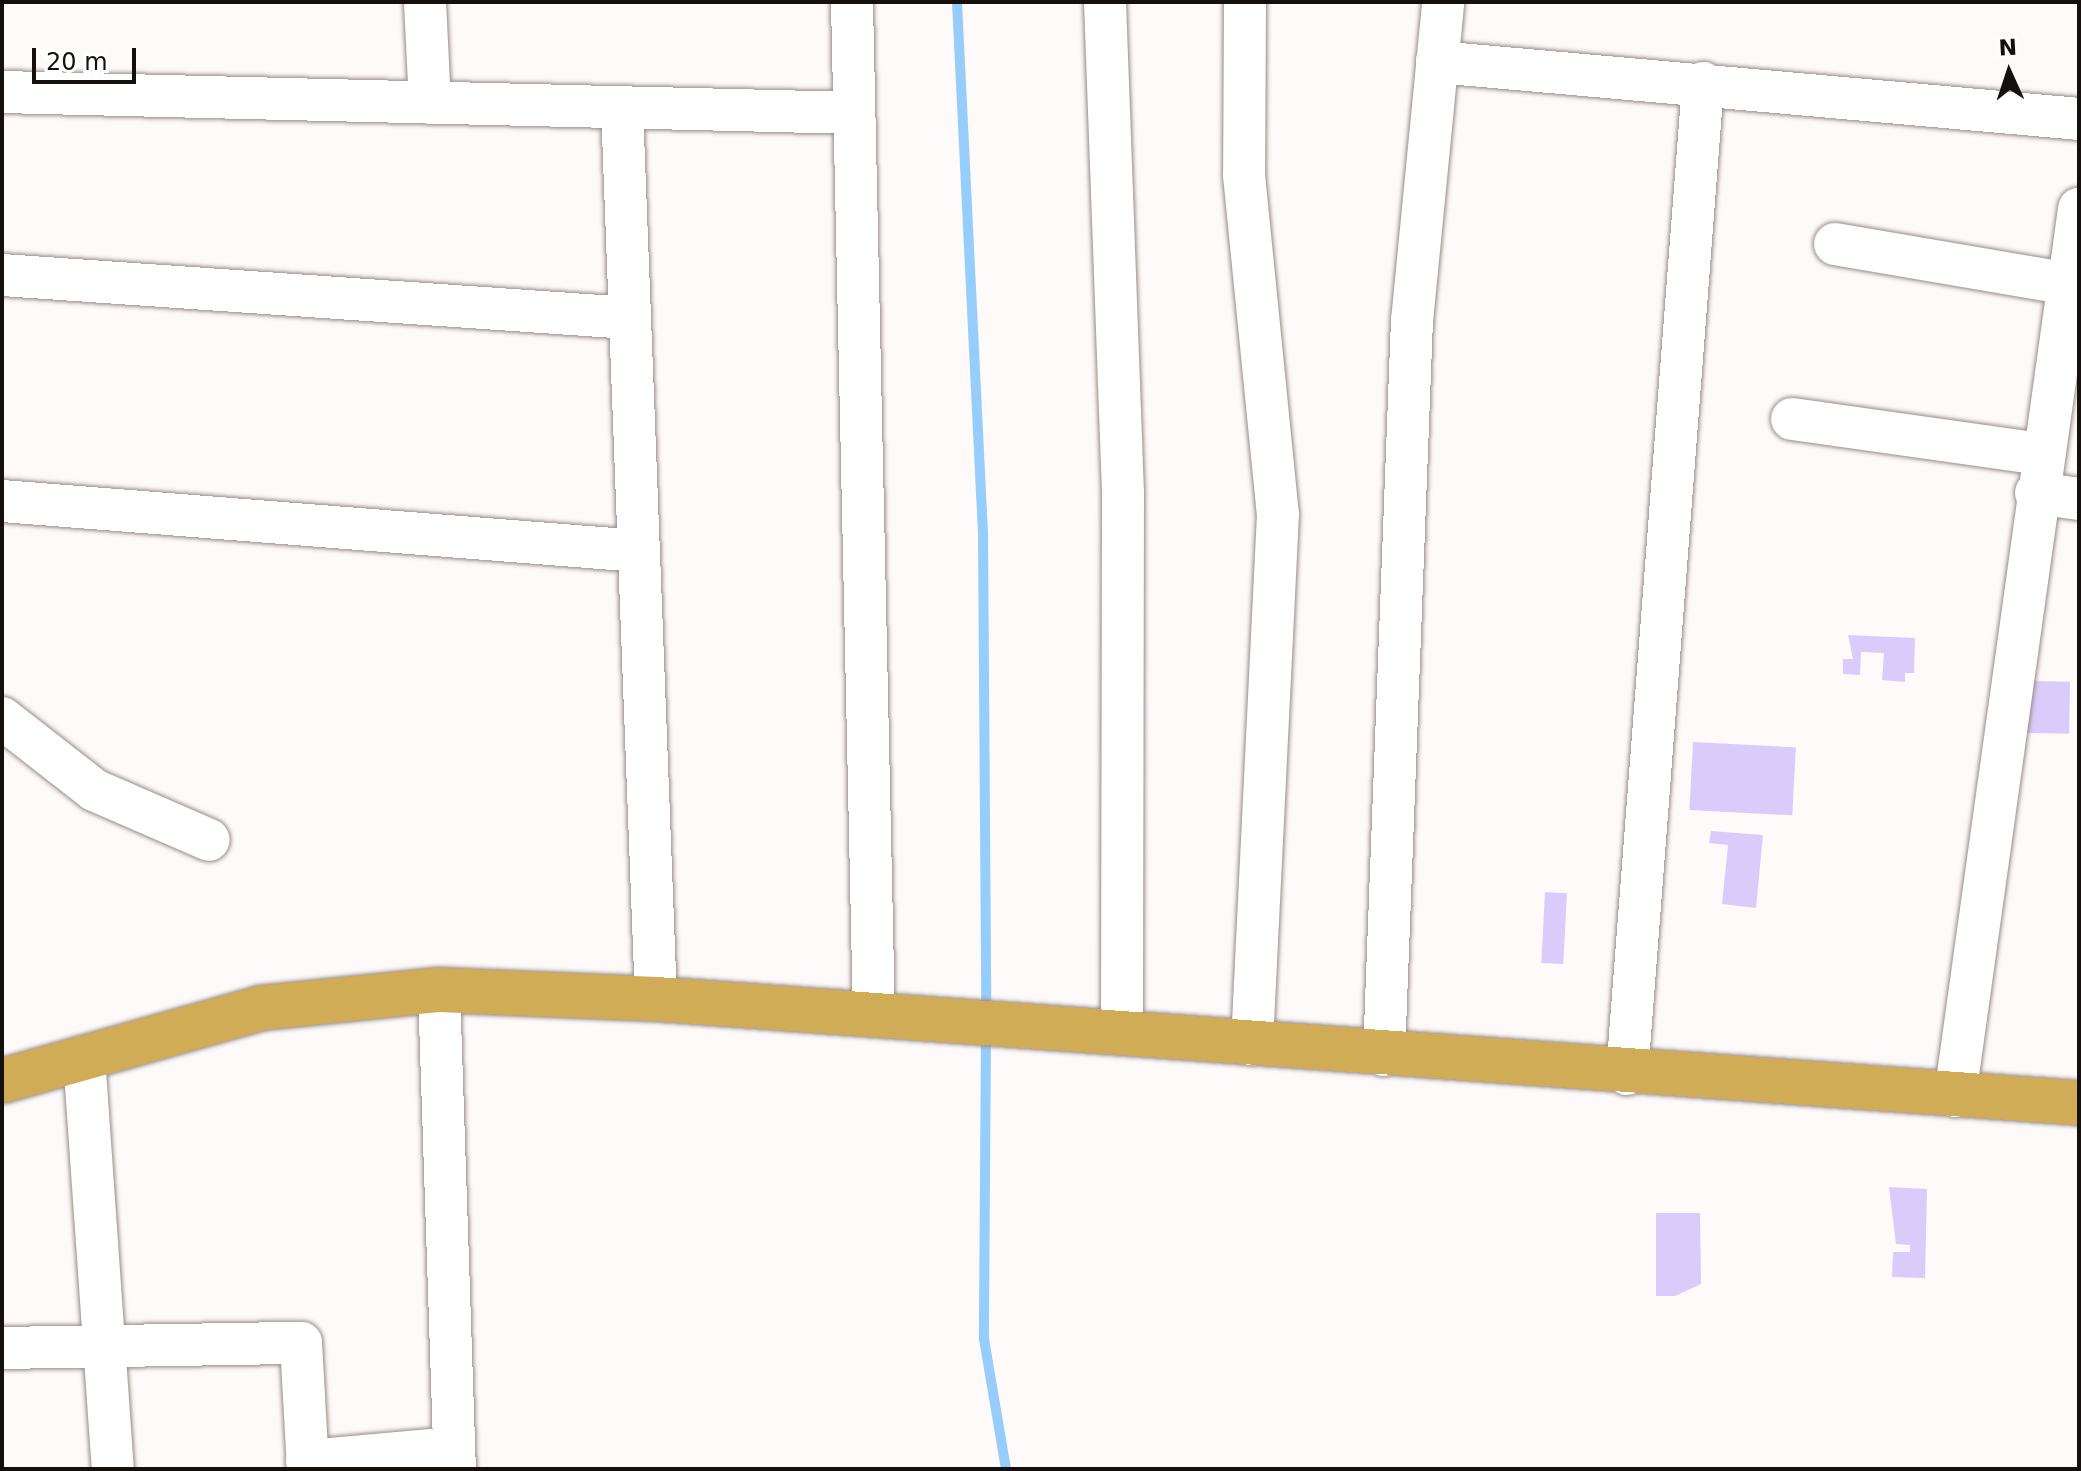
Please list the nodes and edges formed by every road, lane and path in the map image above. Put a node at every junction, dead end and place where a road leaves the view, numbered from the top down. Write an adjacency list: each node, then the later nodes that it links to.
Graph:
1 (425, 2): 9 (street)
2 (852, 2): 11 (street)
3 (1105, 2): 28 (street)
4 (1245, 2): 29 (street)
5 (1443, 2): 6 (street)
6 (1437, 62): 7 (street); 30 (street)
7 (1703, 83): 12 (street); 32 (street)
8 (2, 92): 9 (street)
9 (430, 103): 10 (street)
10 (622, 107): 11 (street); 17 (street)
11 (854, 113): 27 (street)
12 (2079, 119)
13 (2079, 209): 16 (street)
14 (1835, 244): 16 (street)
15 (2, 275): 17 (street)
16 (2068, 284): 19 (street)
17 (630, 318): 22 (street)
18 (1792, 419): 19 (street)
19 (2039, 473): 20 (street); 34 (street)
20 (2079, 499)
21 (2, 501): 22 (street)
22 (639, 551): 26 (street)
23 (2, 718): 24 (street)
24 (209, 840)
25 (439, 990): 26 (highway); 31 (highway); 38 (street)
26 (656, 999): 27 (highway)
27 (874, 1015): 28 (highway)
28 (1122, 1034): 29 (highway)
29 (1252, 1044): 30 (highway)
30 (1384, 1055): 32 (highway)
31 (84, 1057): 33 (highway); 36 (street)
32 (1627, 1074): 34 (highway)
33 (2, 1081)
34 (1955, 1096): 35 (highway)
35 (2079, 1103)
36 (104, 1343): 37 (street); 39 (street); 40 (street)
37 (2, 1348)
38 (454, 1459): 39 (street)
39 (308, 1465)
40 (113, 1469)

